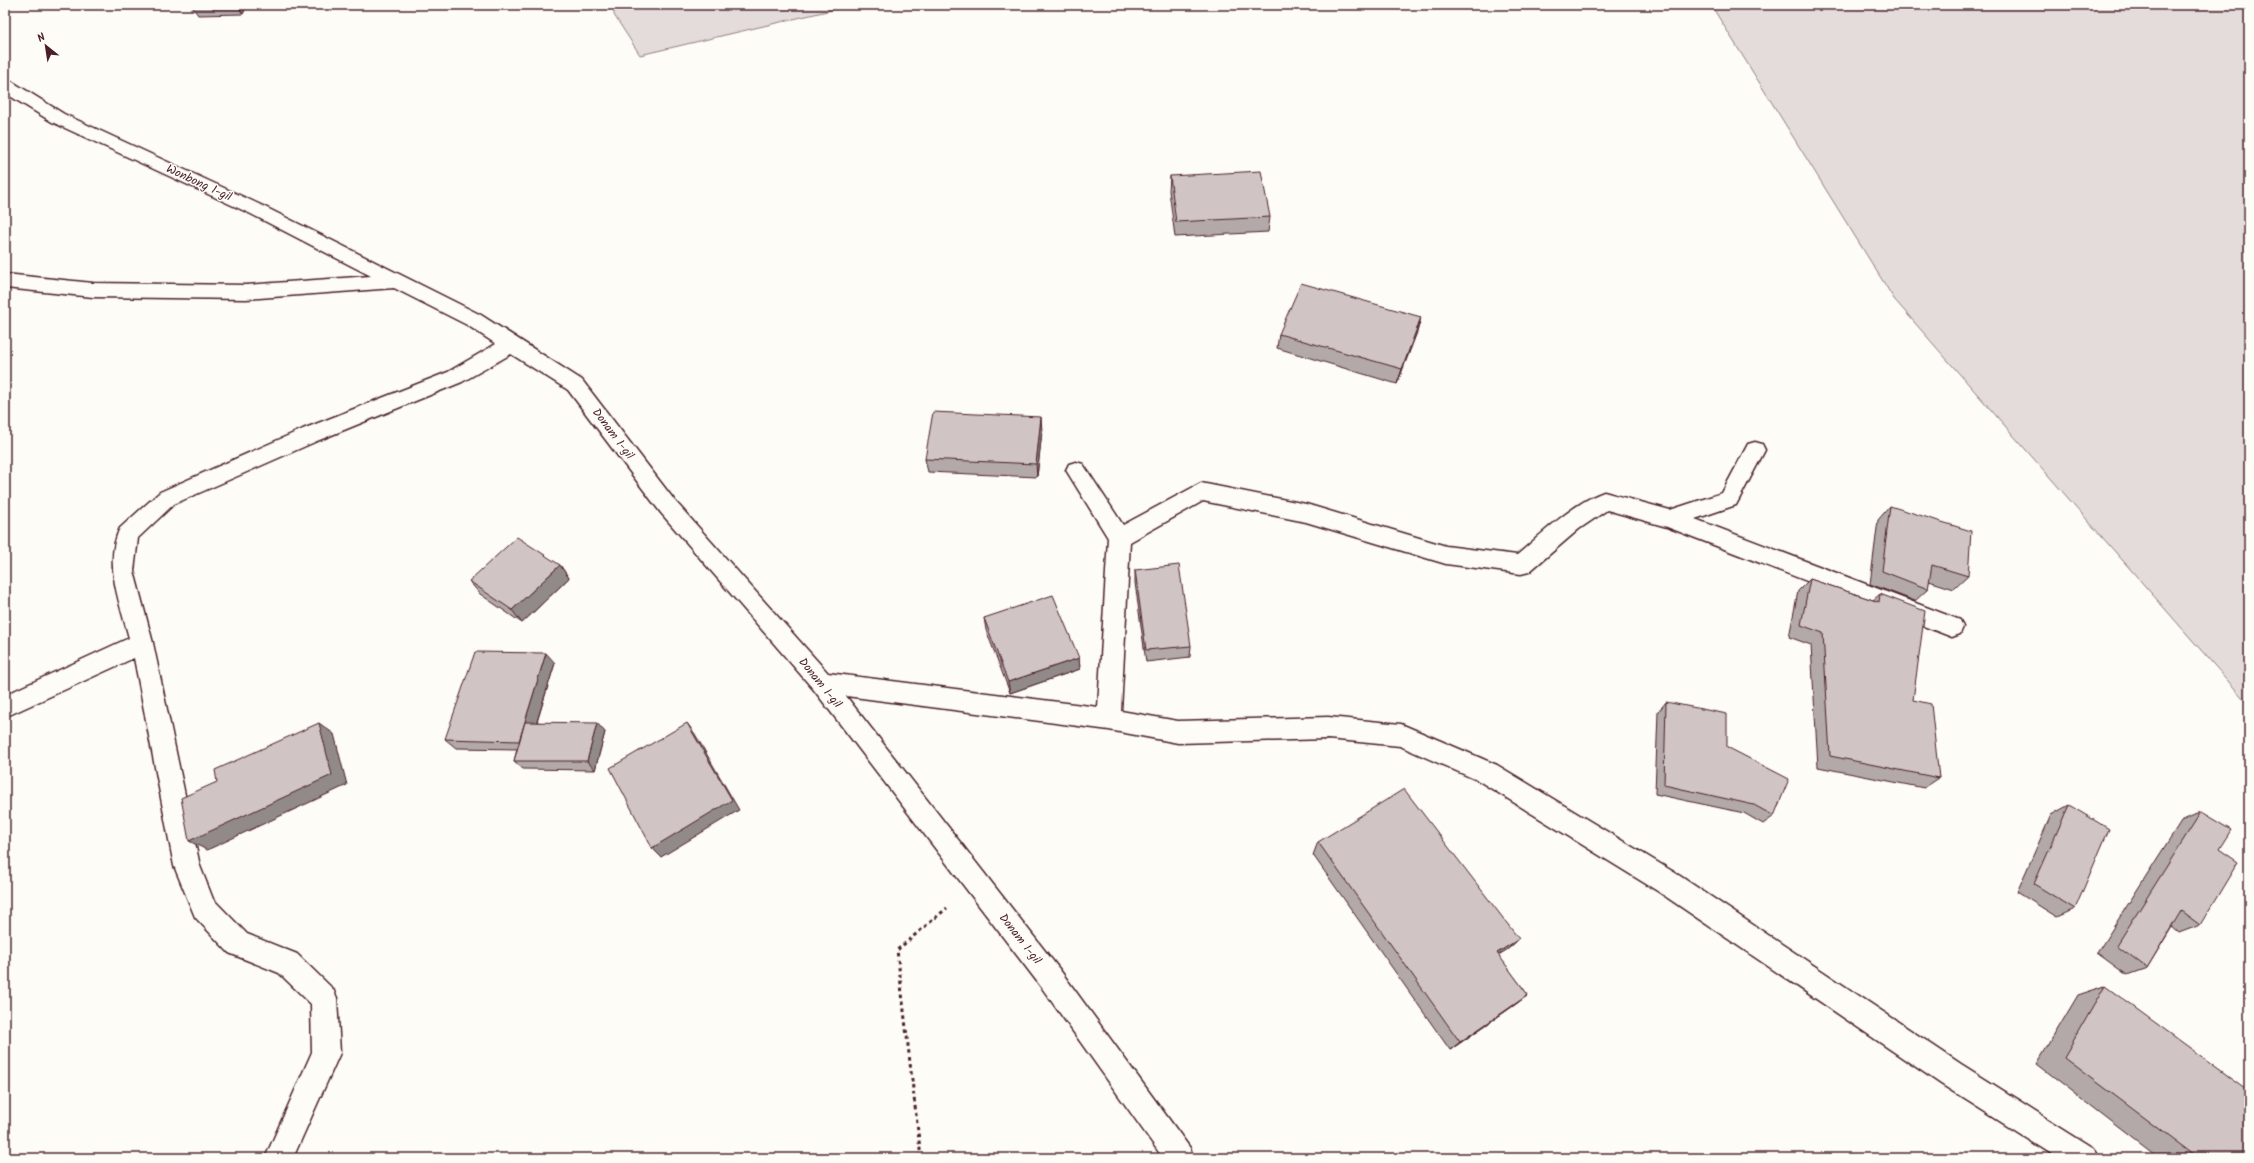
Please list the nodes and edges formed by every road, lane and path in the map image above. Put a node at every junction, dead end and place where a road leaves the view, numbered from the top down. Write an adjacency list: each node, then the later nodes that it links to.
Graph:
1 (5, 85): 3 (street, Wonbong 1-gil)
2 (5, 280): 3 (street)
3 (394, 281): 4 (street, Donam 1-gil)
4 (512, 344): 10 (street); 11 (street, Donam 1-gil)
5 (1755, 450): 7 (street)
6 (1076, 470): 8 (street)
7 (1670, 519): 8 (street); 9 (street)
8 (1119, 537): 13 (street)
9 (1952, 627)
10 (142, 643): 12 (street); 15 (street)
11 (822, 683): 13 (street); 14 (street, Donam 1-gil)
12 (5, 706)
13 (1108, 719): 18 (street)
14 (977, 883): 16 (path); 17 (street, Donam 1-gil)
15 (279, 1158)
16 (921, 1158)
17 (1180, 1158)
18 (2084, 1158)

